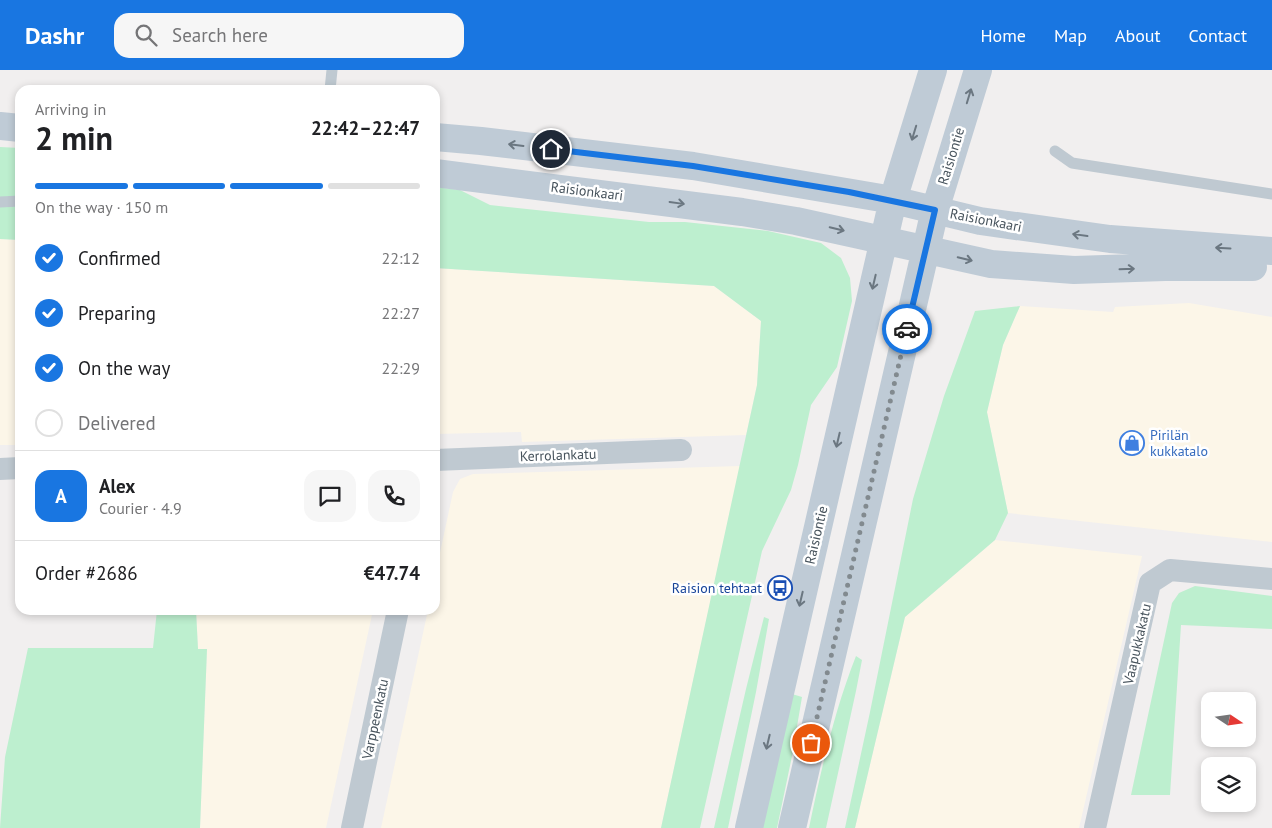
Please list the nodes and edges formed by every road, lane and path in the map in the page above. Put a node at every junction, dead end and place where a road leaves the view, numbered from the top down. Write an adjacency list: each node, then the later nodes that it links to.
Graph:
1 (332, 70): 4 (lane)
2 (933, 70): 11 (main road, Raisiontie, one-way to 11)
3 (978, 70): 14 (main road, Raisiontie, one-way to 3)
4 (330, 85)
5 (0, 126): 6 (main road)
6 (15, 128)
7 (440, 137): 11 (main road, Raisionkaari, one-way to 7)
8 (1055, 152): 10 (lane)
9 (440, 173): 15 (main road, Raisionkaari, one-way to 15)
10 (1272, 194)
11 (893, 200): 14 (main road, Raisionkaari); 15 (main road, Raisiontie)
12 (15, 201): 13 (lane)
13 (0, 202)
14 (935, 210): 16 (main road, Raisiontie); 17 (main road, Raisionkaari, one-way to 14)
15 (884, 240): 16 (main road, Raisionkaari); 26 (main road, Raisiontie, one-way to 26)
16 (926, 250): 18 (main road, Raisionkaari, one-way to 18); 27 (main road, Raisiontie)
17 (1272, 251)
18 (1272, 266)
19 (681, 450): 20 (street, Kerrolankatu)
20 (440, 460)
21 (15, 468): 22 (street)
22 (0, 469)
23 (1272, 579): 28 (street, Vaapukkakatu)
24 (397, 615): 25 (street, Varppeenkatu)
25 (352, 828)
26 (749, 828)
27 (792, 828)
28 (1096, 828)

